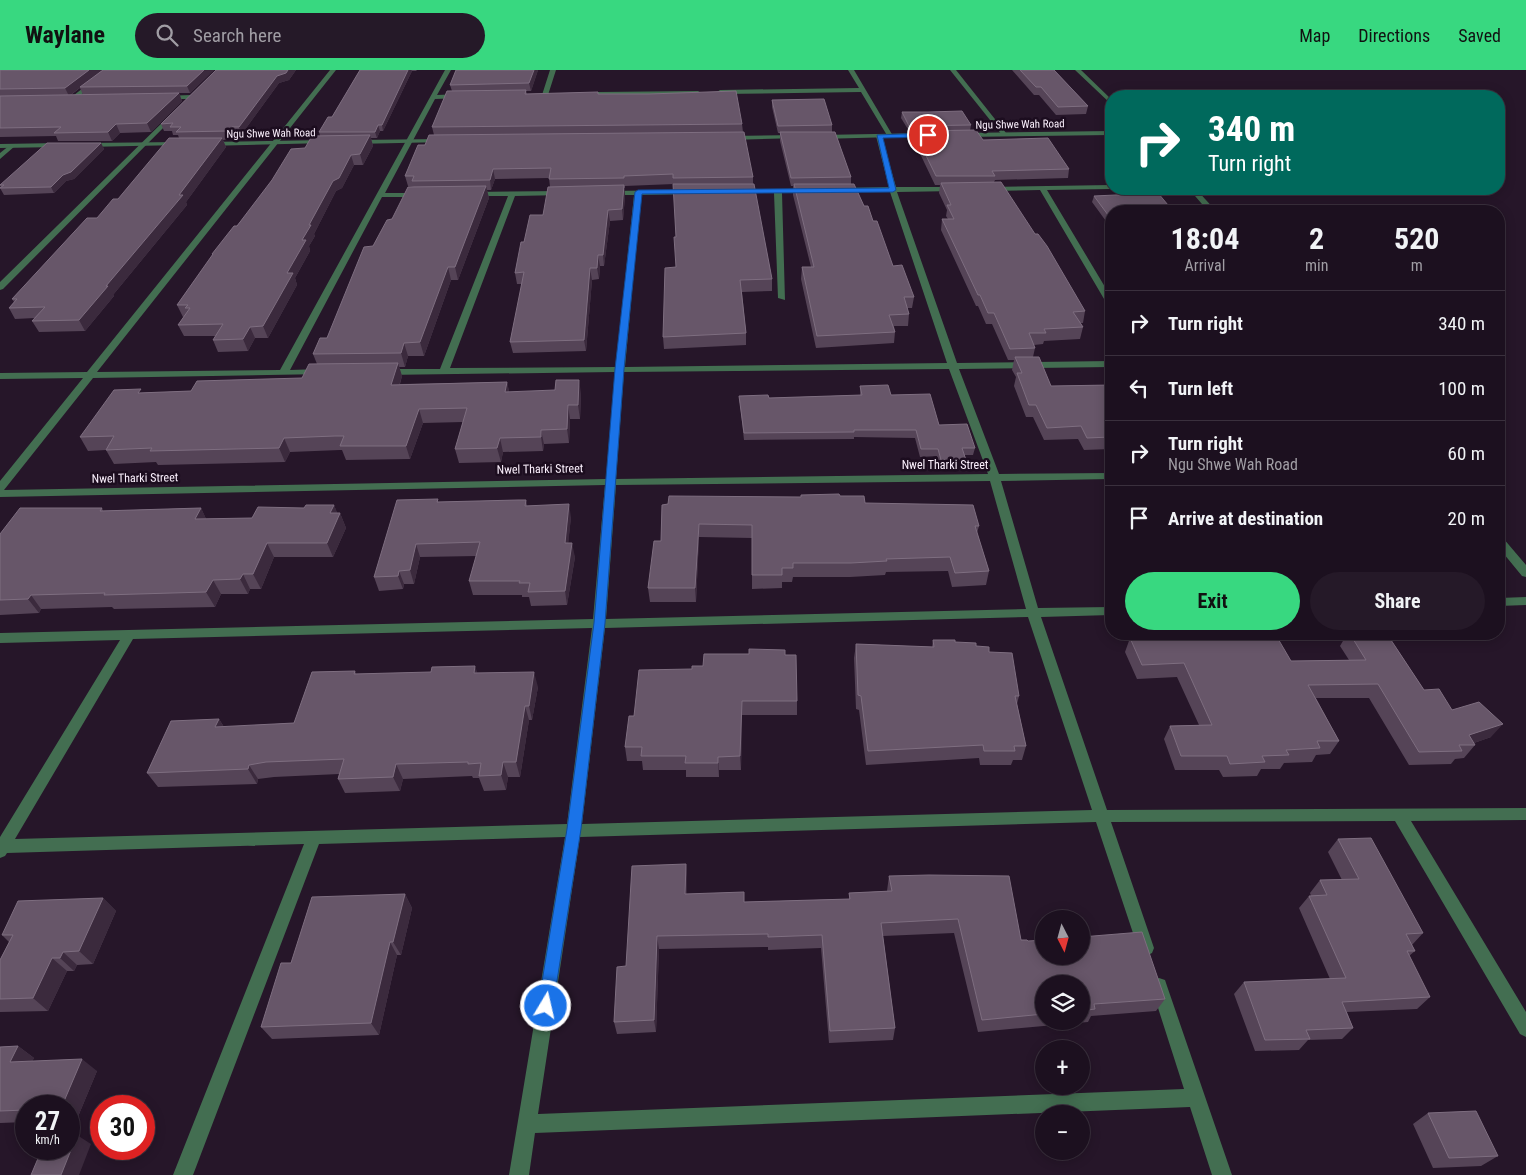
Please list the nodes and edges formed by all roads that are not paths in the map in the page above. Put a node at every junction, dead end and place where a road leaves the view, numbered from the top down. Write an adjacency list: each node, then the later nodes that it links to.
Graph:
1 (110, 70): 22 (street)
2 (333, 70): 38 (street)
3 (448, 70): 18 (street)
4 (553, 70): 14 (street)
5 (851, 70): 8 (street)
6 (953, 70): 27 (street)
7 (1078, 70): 17 (street)
8 (862, 90): 11 (street); 30 (street)
9 (198, 91): 20 (street)
10 (704, 92): 12 (street)
11 (713, 92)
12 (595, 94)
13 (536, 95): 14 (street)
14 (545, 95): 15 (street)
15 (555, 95)
16 (470, 96): 18 (street)
17 (1105, 96)
18 (432, 97): 34 (street)
19 (154, 98): 20 (street)
20 (192, 98): 24 (street)
21 (62, 100): 22 (street)
22 (71, 100): 23 (street)
23 (80, 100)
24 (185, 104)
25 (178, 111): 39 (street)
26 (1105, 133): 27 (street, Ngu Shwe Wah Road)
27 (1004, 134): 29 (street, Ngu Shwe Wah Road)
28 (938, 135): 30 (street)
29 (957, 135)
30 (885, 136): 32 (street); 53 (street)
31 (801, 137): 33 (street)
32 (811, 137)
33 (722, 138)
34 (408, 141): 35 (street); 37 (street); 64 (street)
35 (447, 141)
36 (331, 142): 38 (street, Ngu Shwe Wah Road)
37 (350, 142)
38 (273, 143): 41 (street, Ngu Shwe Wah Road); 76 (street)
39 (144, 144): 40 (street); 43 (street); 66 (street)
40 (184, 144)
41 (203, 144)
42 (69, 145): 45 (street)
43 (78, 145)
44 (0, 146): 45 (street)
45 (12, 146): 46 (street)
46 (0, 157)
47 (1105, 187): 48 (street)
48 (1042, 188): 50 (street); 67 (street)
49 (962, 189): 53 (street)
50 (982, 189)
51 (816, 190): 54 (street)
52 (836, 190): 53 (street)
53 (893, 190): 70 (street)
54 (778, 191): 57 (street); 68 (street)
55 (638, 192): 56 (street); 59 (street); 71 (street)
56 (698, 192)
57 (728, 192)
58 (570, 193): 61 (street)
59 (600, 193)
60 (464, 194): 61 (street)
61 (512, 194): 72 (street)
62 (426, 195): 64 (street)
63 (1197, 195): 65 (street)
64 (378, 196): 75 (street)
65 (1207, 205)
66 (0, 287)
67 (1105, 294)
68 (782, 298)
69 (1105, 364): 70 (street)
70 (952, 366): 71 (street); 79 (street)
71 (620, 369): 72 (street); 80 (street)
72 (444, 371): 74 (street)
73 (330, 372): 75 (street)
74 (378, 372)
75 (283, 373): 76 (street)
76 (88, 375): 77 (street); 81 (street)
77 (0, 376)
78 (1105, 476): 79 (street, Nwel Tharki Street)
79 (996, 478): 80 (street, Nwel Tharki Street); 88 (street)
80 (610, 482): 82 (street, Nwel Tharki Street); 89 (street)
81 (0, 488)
82 (0, 494)
83 (1505, 549): 84 (street)
84 (1526, 573)
85 (1526, 601): 86 (street)
86 (1505, 602)
87 (1105, 611): 88 (street)
88 (1033, 613): 89 (street); 94 (street)
89 (599, 623): 90 (street); 95 (street)
90 (129, 635): 91 (street); 97 (street)
91 (0, 638)
92 (1399, 814): 93 (street); 94 (street); 100 (street)
93 (1526, 814)
94 (1101, 816): 95 (street); 98 (street)
95 (574, 829): 96 (street); 102 (street)
96 (314, 837): 97 (street); 103 (street)
97 (1, 849)
98 (1149, 957)
99 (1155, 976): 101 (street)
100 (1526, 1028)
101 (1196, 1098): 102 (street); 105 (street)
102 (527, 1124): 104 (street)
103 (182, 1175)
104 (519, 1175)
105 (1222, 1175)

